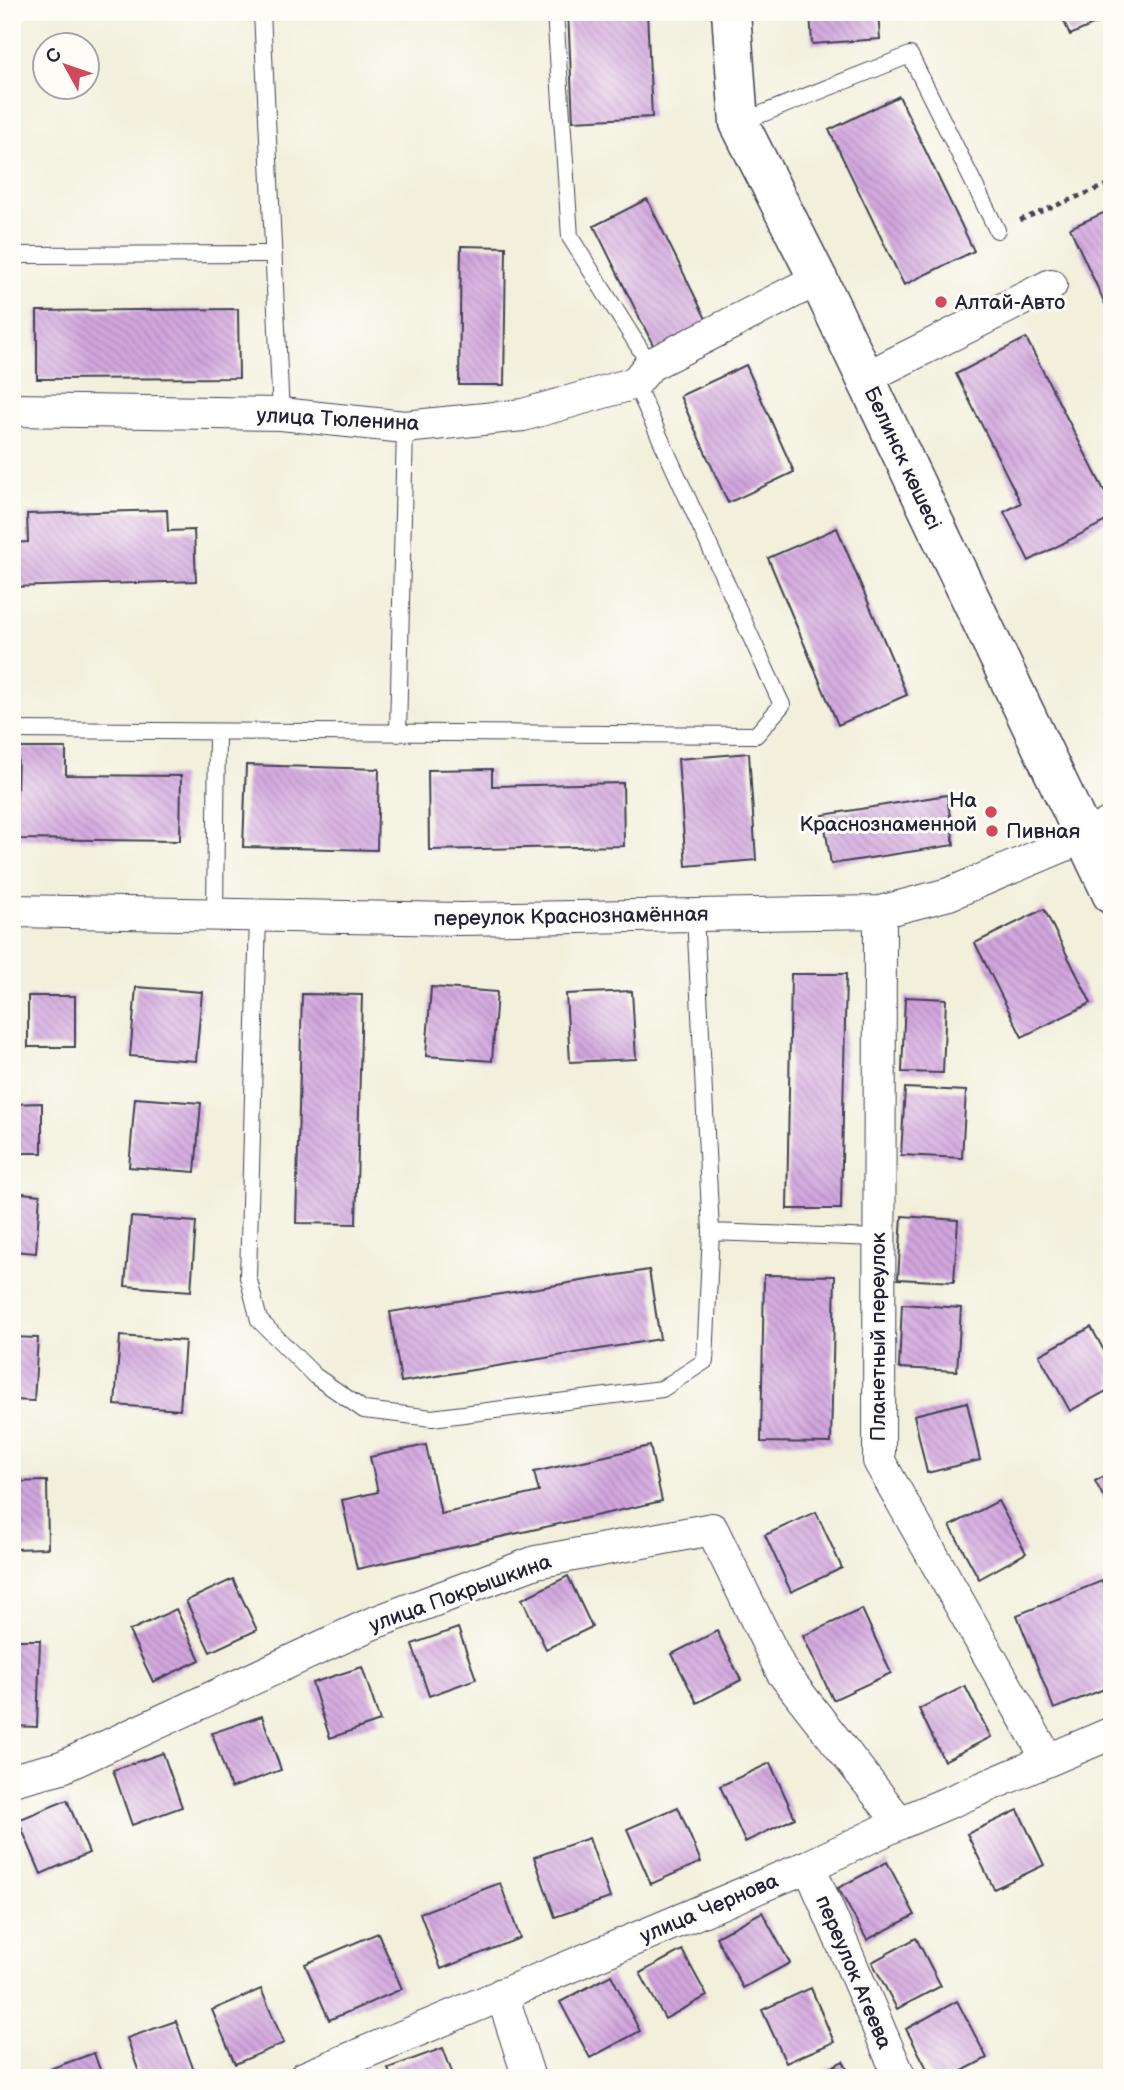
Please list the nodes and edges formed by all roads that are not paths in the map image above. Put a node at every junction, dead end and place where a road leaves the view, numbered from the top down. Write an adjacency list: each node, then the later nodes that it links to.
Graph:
1 (262, 12): 6 (lane)
2 (555, 12): 10 (lane)
3 (731, 12): 4 (main road, Белинск көшесі)
4 (739, 123): 5 (lane); 8 (main road, Белинск көшесі)
5 (997, 230)
6 (274, 254): 7 (lane); 13 (lane)
7 (12, 255)
8 (818, 279): 10 (street, улица Тюленина); 11 (main road, Белинск көшесі)
9 (1051, 285): 11 (street)
10 (642, 374): 14 (street, улица Тюленина); 17 (lane)
11 (865, 378): 18 (main road, Белинск көшесі)
12 (12, 410): 13 (street, улица Тюленина)
13 (281, 414): 14 (street, улица Тюленина)
14 (405, 427): 17 (lane)
15 (12, 730): 16 (lane)
16 (217, 732): 17 (lane); 22 (lane)
17 (398, 734)
18 (1098, 829): 19 (main road, Белинск көшесі); 21 (street, переулок Краснознамённая)
19 (1112, 895)
20 (12, 911): 22 (street, переулок Краснознамённая)
21 (880, 912): 23 (street, переулок Краснознамённая); 26 (street, Планетный переулок)
22 (215, 913): 24 (street, переулок Краснознамённая)
23 (695, 915): 24 (street, переулок Краснознамённая); 25 (lane)
24 (258, 916): 25 (lane)
25 (711, 1232): 26 (lane)
26 (878, 1238): 28 (street, Планетный переулок)
27 (1112, 1733): 28 (street, улица Чернова)
28 (1048, 1760): 30 (street, улица Чернова)
29 (12, 1780): 30 (street, улица Покрышкина)
30 (900, 1823): 31 (street, улица Чернова)
31 (809, 1866): 32 (street, улица Чернова); 35 (street, переулок Агеева)
32 (502, 1994): 33 (street, улица Чернова); 34 (street)
33 (304, 2078)
34 (529, 2078)
35 (900, 2078)

